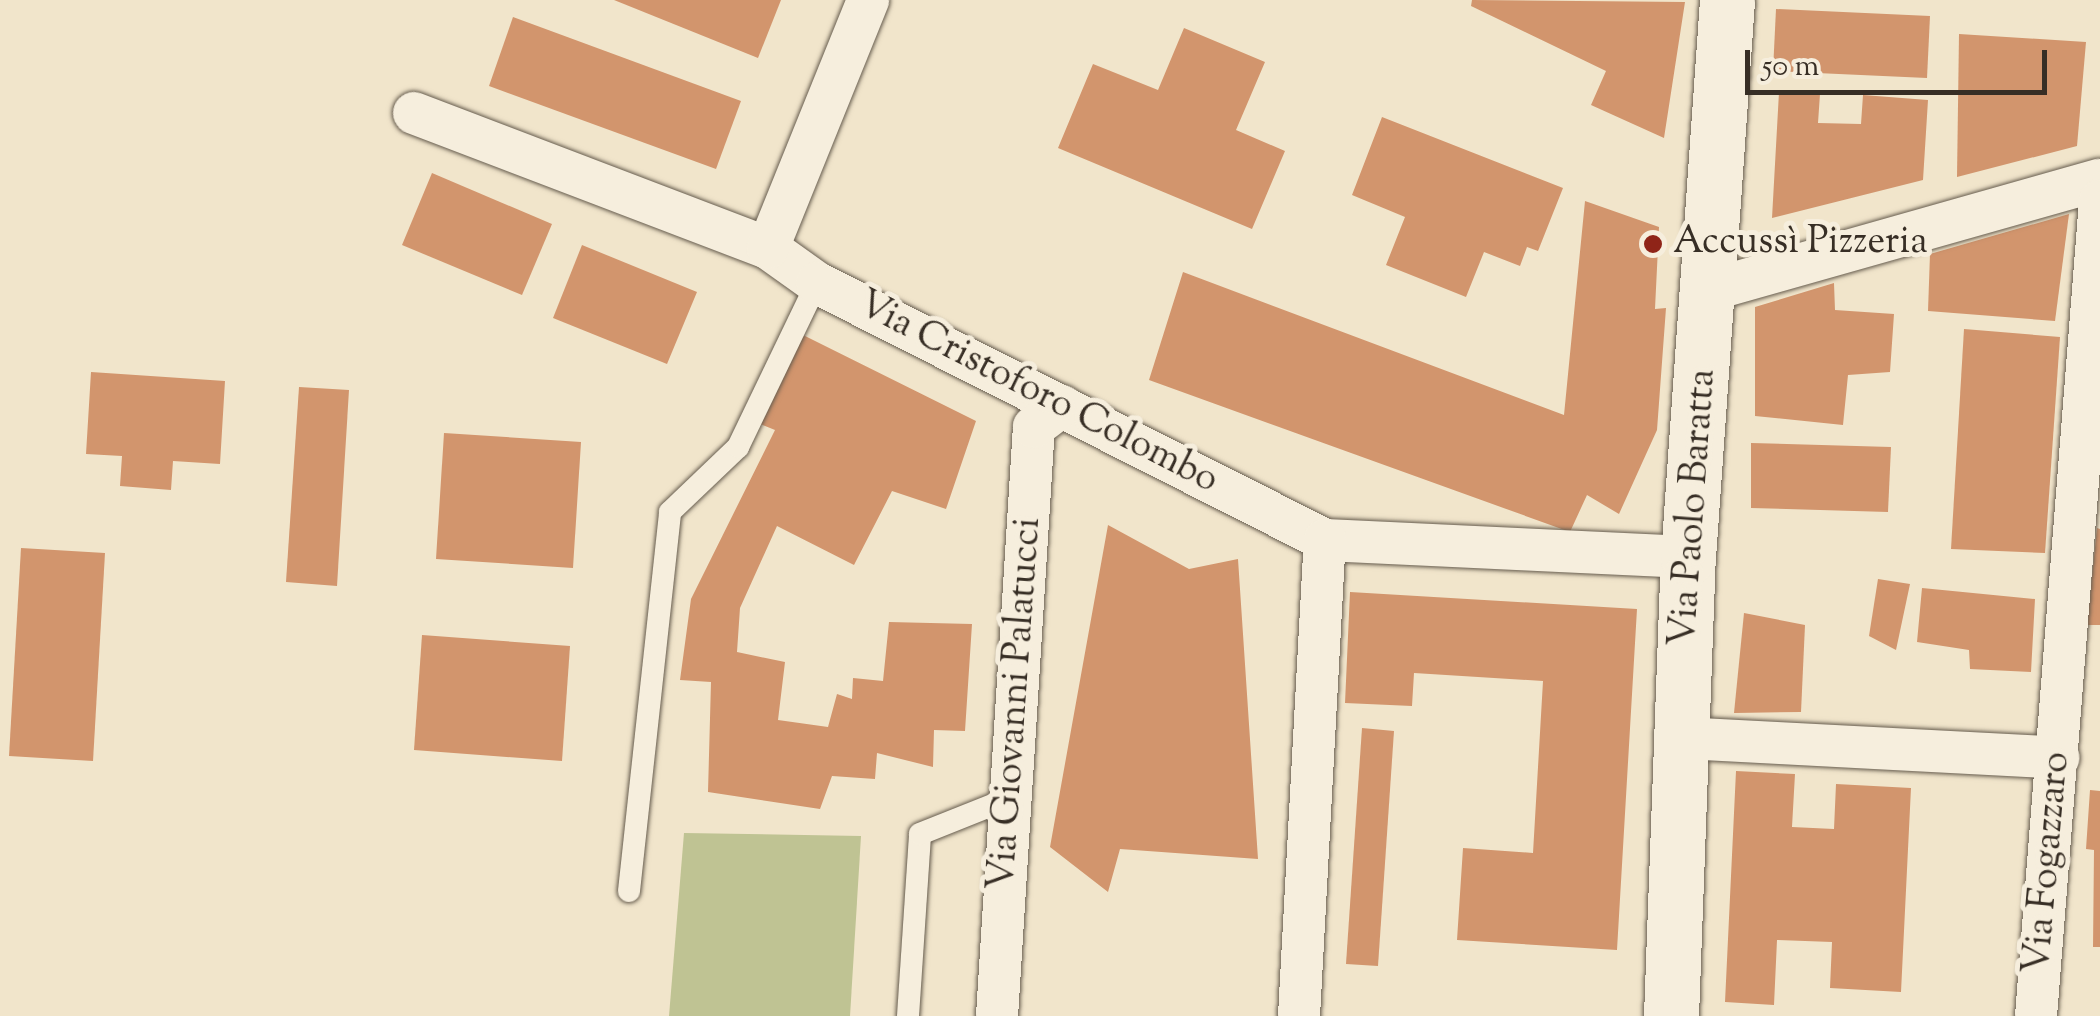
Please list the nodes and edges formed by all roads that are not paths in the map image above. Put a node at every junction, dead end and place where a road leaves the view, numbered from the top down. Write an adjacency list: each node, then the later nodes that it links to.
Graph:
1 (868, 0): 6 (street)
2 (1727, 0): 8 (main road, Via Paolo Baratta)
3 (414, 113): 6 (street, Via Cristoforo Colombo)
4 (2100, 180): 8 (street)
5 (2100, 201): 12 (street, Via Fogazzaro)
6 (768, 248): 7 (street, Via Cristoforo Colombo)
7 (817, 283): 9 (street, Via Cristoforo Colombo); 16 (lane)
8 (1710, 290): 11 (main road, Via Paolo Baratta)
9 (1062, 406): 10 (street, Via Cristoforo Colombo); 15 (street, Via Giovanni Palatucci)
10 (1325, 540): 11 (street, Via Cristoforo Colombo); 19 (street)
11 (1688, 557): 13 (main road, Via Paolo Baratta)
12 (2081, 711): 14 (street, Via Fogazzaro)
13 (1682, 738): 14 (street); 20 (main road, Via Paolo Baratta)
14 (2045, 757): 21 (street, Via Fogazzaro)
15 (1010, 798): 17 (lane); 18 (street, Via Giovanni Palatucci)
16 (629, 891)
17 (908, 1016)
18 (996, 1016)
19 (1298, 1016)
20 (1670, 1016)
21 (2036, 1016)

